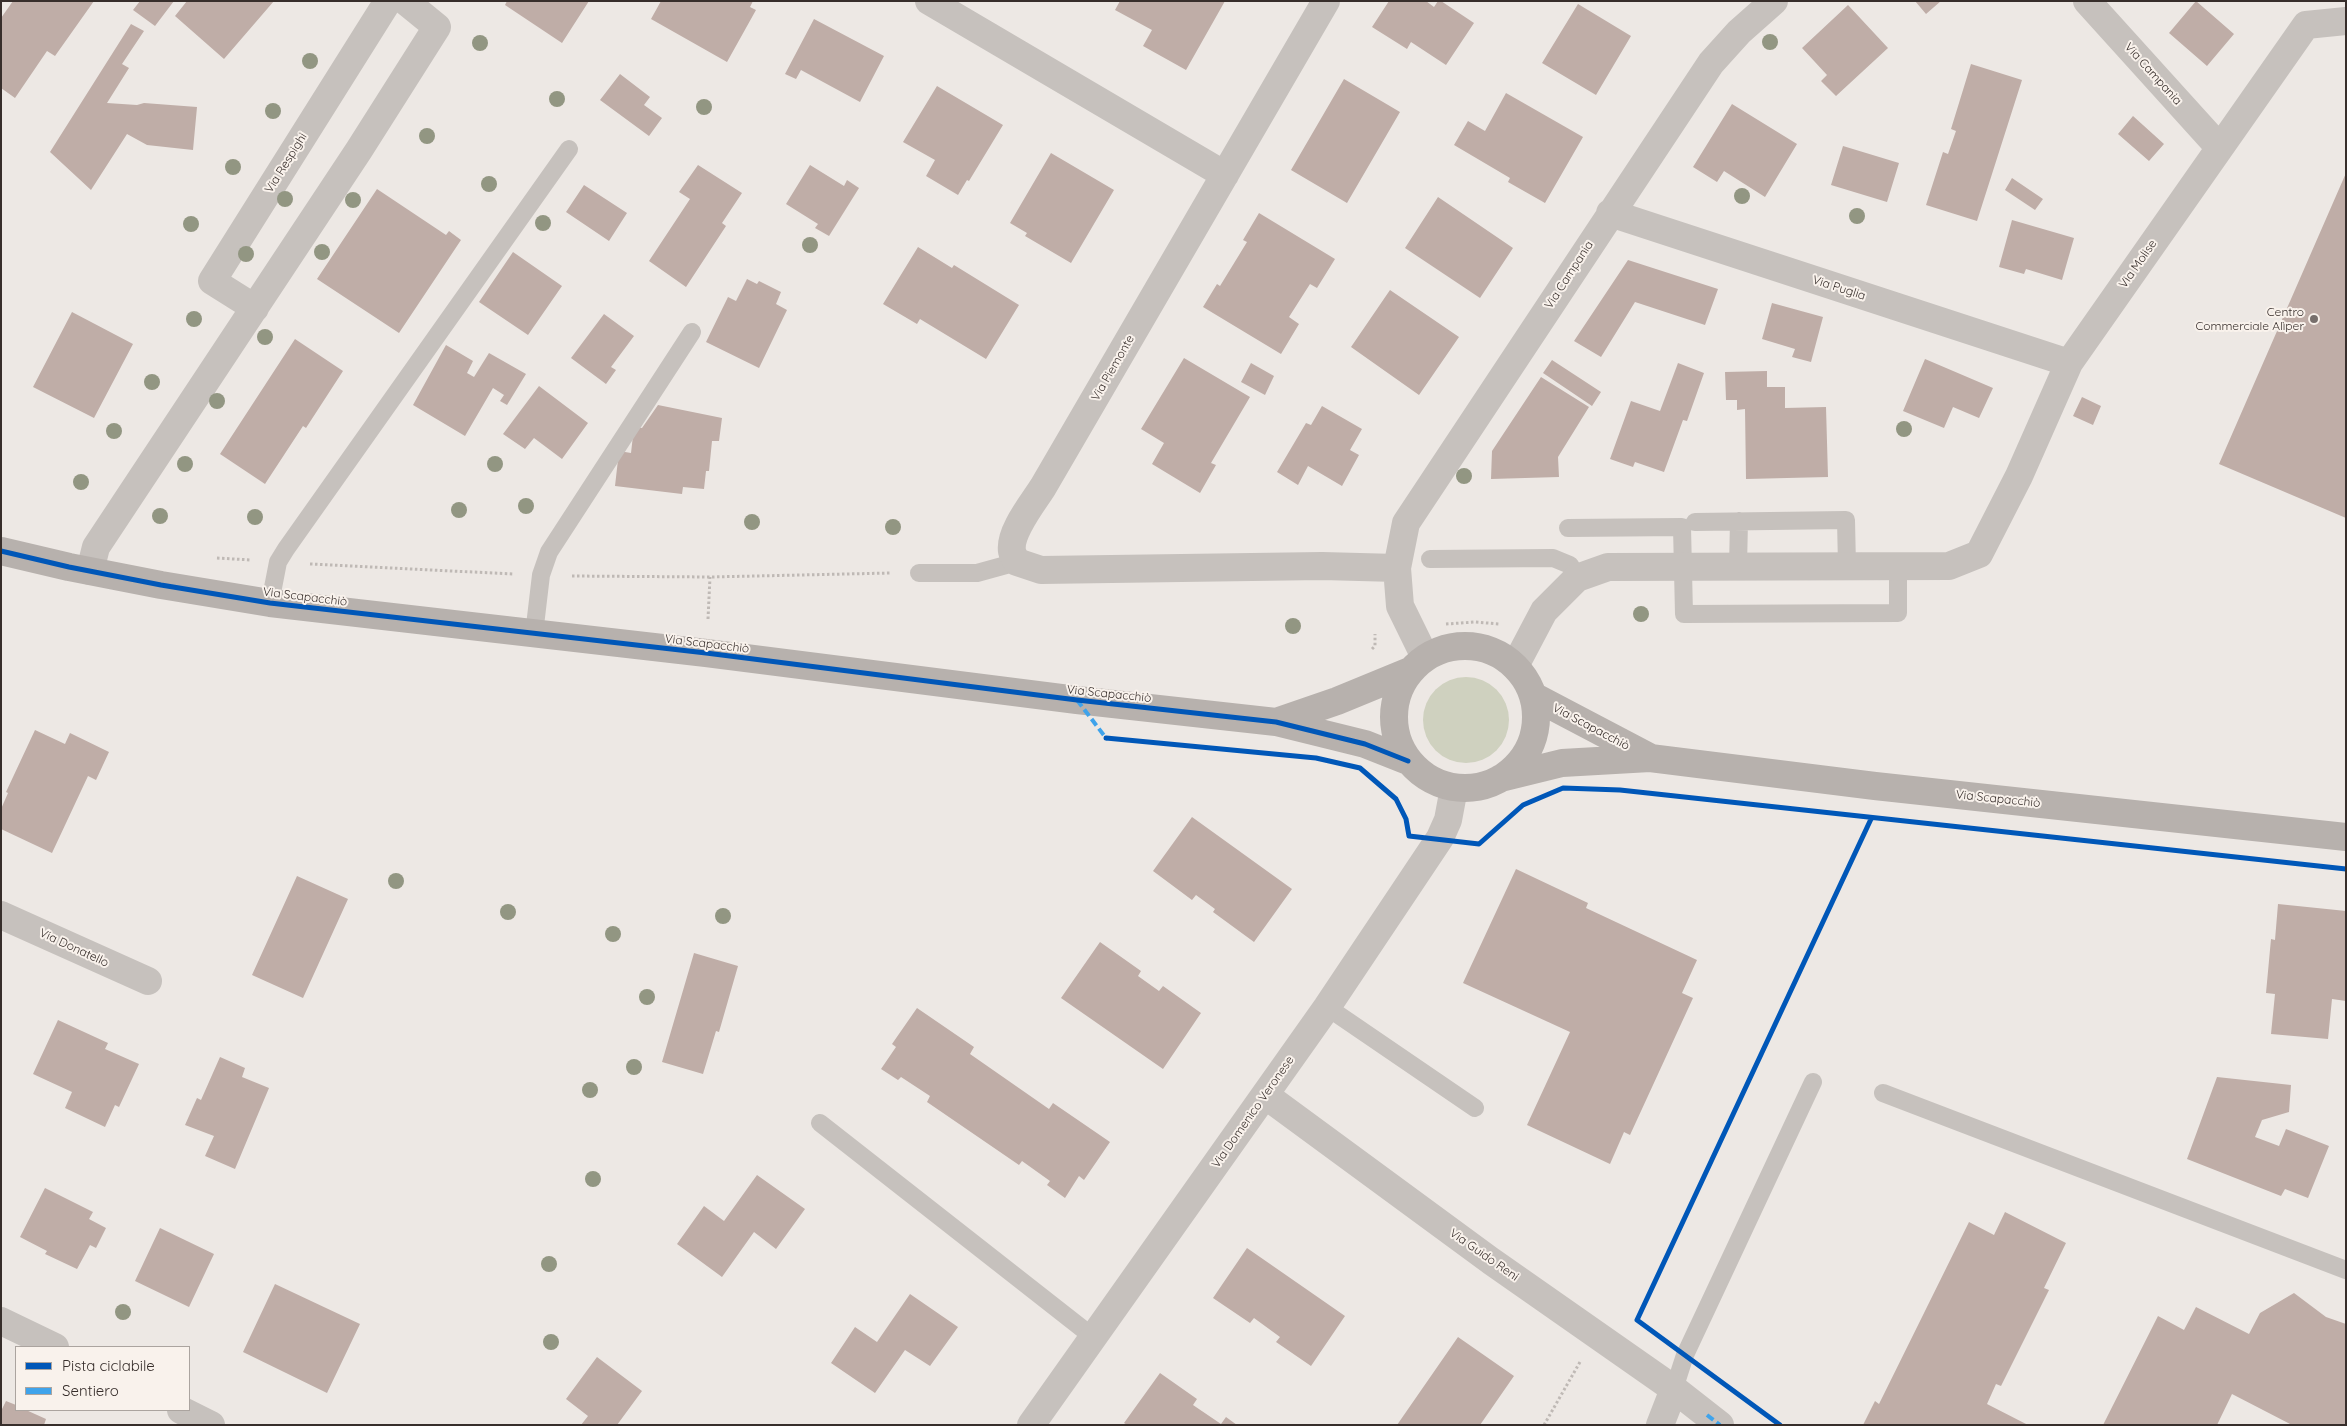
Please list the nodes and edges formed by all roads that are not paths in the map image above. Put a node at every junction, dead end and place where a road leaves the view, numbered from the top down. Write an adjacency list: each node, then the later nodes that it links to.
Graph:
1 (388, 1): 12 (street, Via Respighi)
2 (405, 1): 12 (street)
3 (929, 1): 10 (street)
4 (1326, 1): 10 (street, Via Piemonte)
5 (1774, 1): 11 (street, Via Campania)
6 (2087, 1): 8 (street, Via Campania)
7 (2346, 21): 8 (street, Via Molise)
8 (2219, 147): 14 (street, Via Molise)
9 (569, 149): 29 (lane)
10 (1225, 175): 20 (street, Via Piemonte)
11 (1610, 213): 14 (street, Via Puglia); 25 (street, Via Campania)
12 (255, 308): 26 (street)
13 (692, 332): 30 (lane)
14 (2069, 364): 24 (street, Via Molise)
15 (1739, 521): 16 (lane); 22 (lane); 23 (lane)
16 (1695, 522)
17 (1568, 528): 21 (lane)
18 (1, 551): 26 (street, Via Scapacchiò)
19 (1430, 559): 28 (lane)
20 (1016, 562): 25 (street); 27 (lane)
21 (1683, 566): 22 (street); 24 (lane); 28 (street)
22 (1738, 566): 23 (street)
23 (1847, 566): 24 (street)
24 (1898, 566)
25 (1397, 568): 31 (street, Via Campania)
26 (90, 571): 29 (street, Via Scapacchiò)
27 (919, 573)
28 (1577, 578): 32 (street)
29 (270, 603): 30 (street, Via Scapacchiò)
30 (534, 634): 34 (street, Via Scapacchiò)
31 (1417, 664): 32 (street, Via Scapacchiò); 34 (street, Via Scapacchiò); 36 (street, Via Scapacchiò)
32 (1515, 666): 33 (street, Via Scapacchiò)
33 (1533, 696): 35 (street, Via Scapacchiò); 37 (street, Via Scapacchiò)
34 (1276, 722): 36 (street, Via Scapacchiò)
35 (1650, 758): 37 (street, Via Scapacchiò); 39 (street, Via Scapacchiò)
36 (1408, 761): 38 (street, Via Scapacchiò)
37 (1501, 778): 38 (street, Via Scapacchiò)
38 (1454, 788): 42 (street, Via Domenico Veronese)
39 (2346, 837)
40 (1, 915): 41 (street, Via Donatello)
41 (148, 981)
42 (1327, 1007): 45 (street, Via Domenico Veronese); 46 (lane)
43 (1813, 1082): 52 (lane)
44 (1883, 1093): 48 (lane)
45 (1264, 1095): 50 (street, Via Domenico Veronese); 52 (street, Via Guido Reni)
46 (1475, 1108)
47 (820, 1123): 50 (lane)
48 (2346, 1270)
49 (1, 1321): 51 (street)
50 (1093, 1337): 56 (street, Via Domenico Veronese)
51 (52, 1346)
52 (1674, 1389): 54 (street, Via Guido Reni); 57 (street)
53 (183, 1411): 55 (street)
54 (1714, 1420)
55 (211, 1425)
56 (1031, 1425)
57 (1660, 1425)

